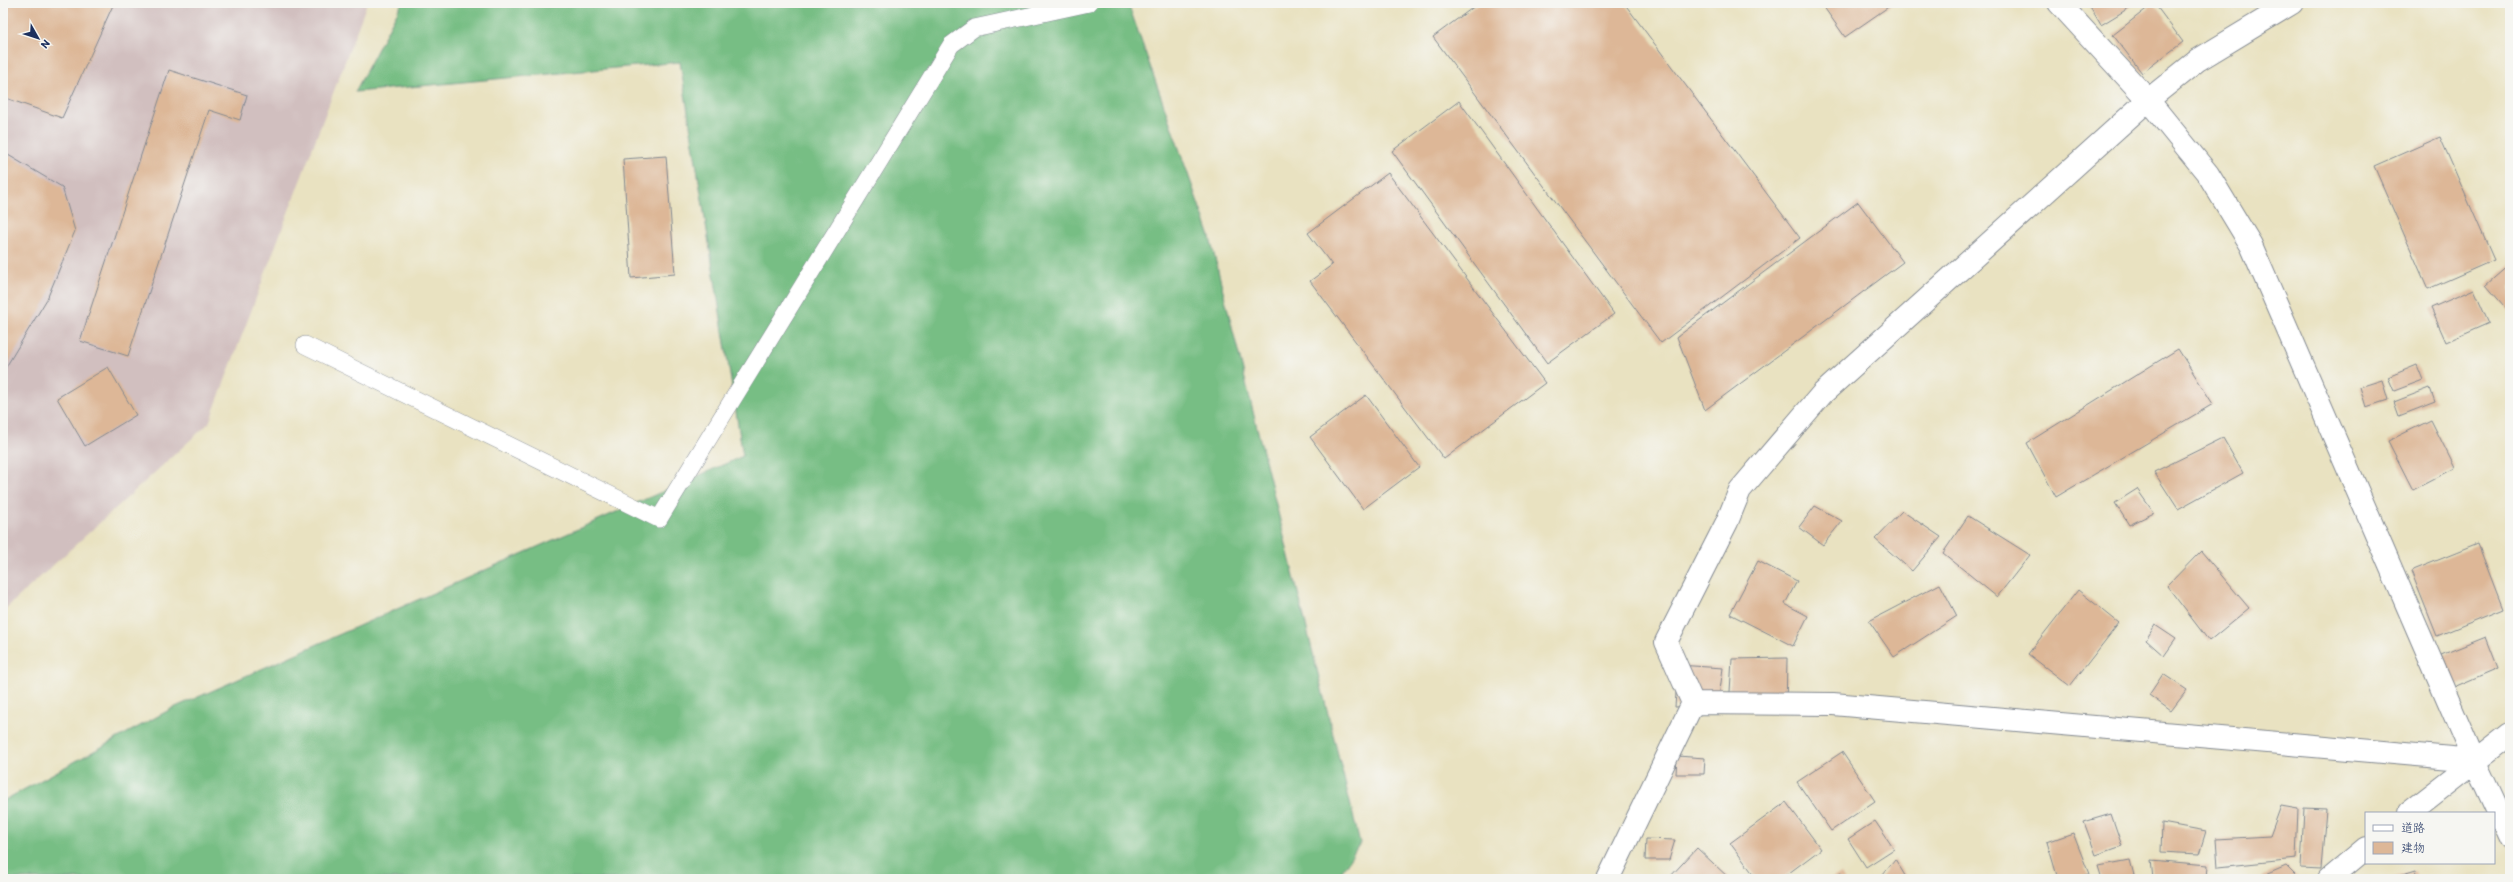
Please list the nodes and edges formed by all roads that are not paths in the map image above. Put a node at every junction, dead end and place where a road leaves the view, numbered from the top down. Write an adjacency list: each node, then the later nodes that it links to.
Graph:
1 (1089, 3): 5 (lane)
2 (2059, 3): 4 (street)
3 (2292, 3): 4 (street)
4 (2148, 100): 6 (street); 8 (street)
5 (305, 345)
6 (1693, 703): 8 (street); 13 (street)
7 (2510, 734): 8 (street)
8 (2474, 760): 9 (street); 10 (street)
9 (2410, 812)
10 (2510, 838)
11 (2365, 849): 12 (street)
12 (2336, 876)
13 (1608, 879)

